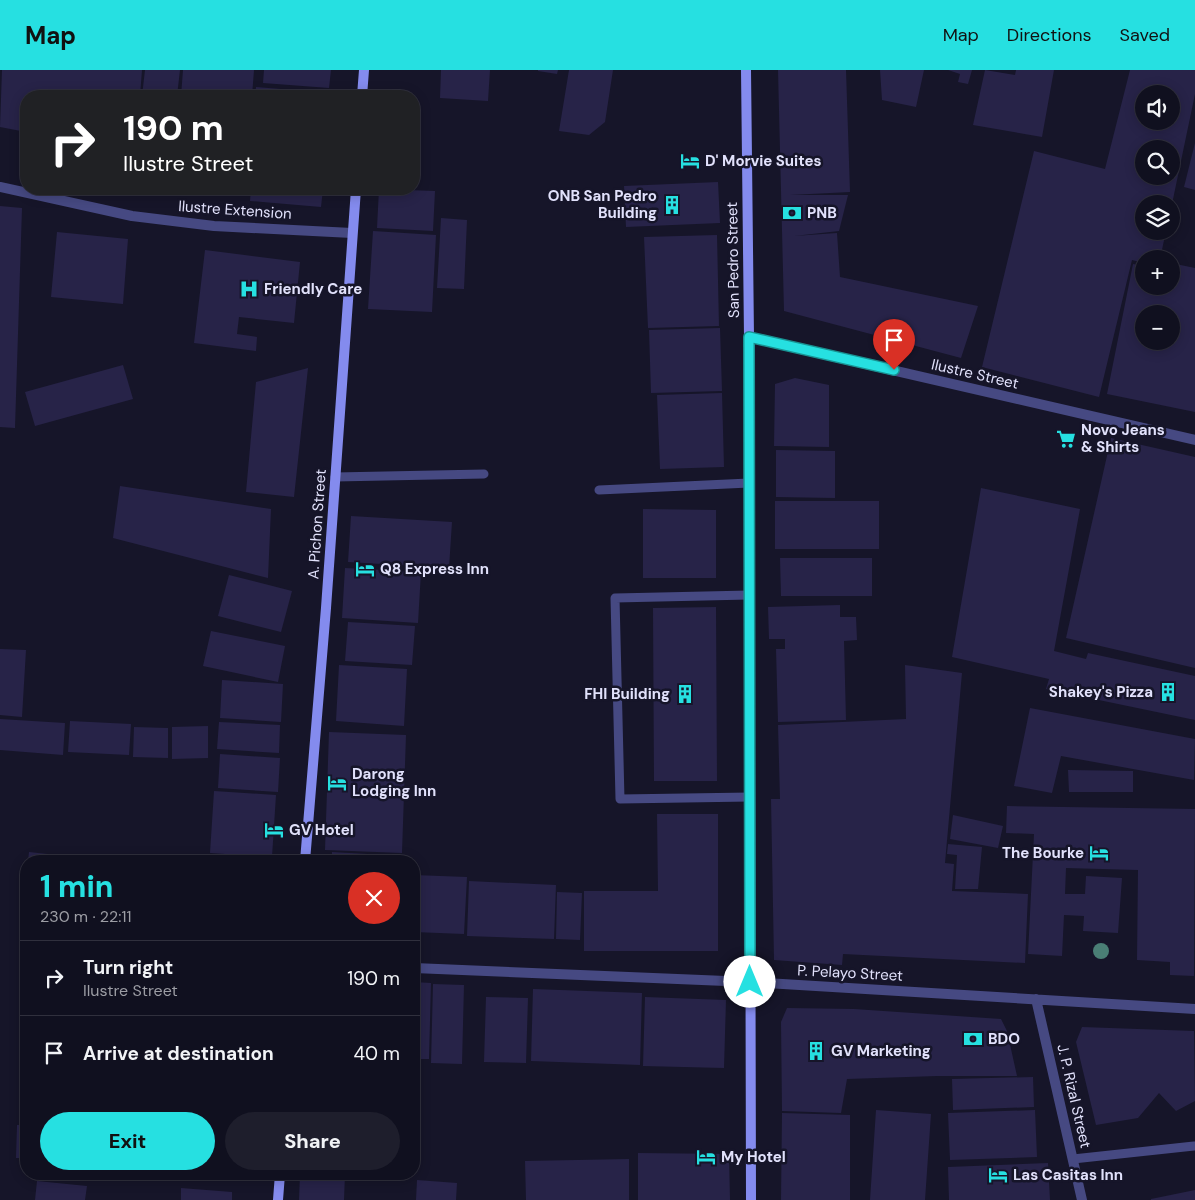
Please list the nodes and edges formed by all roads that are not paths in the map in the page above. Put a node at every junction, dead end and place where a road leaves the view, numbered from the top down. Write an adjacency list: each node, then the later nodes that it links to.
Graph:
1 (364, 70): 3 (main road)
2 (746, 70): 9 (main road, San Pedro Street)
3 (362, 90)
4 (0, 187): 5 (street, Ilustre Extension)
5 (20, 191)
6 (36, 195): 8 (street, Ilustre Extension)
7 (355, 195): 8 (main road, A. Pichon Street)
8 (352, 233): 12 (main road, A. Pichon Street)
9 (749, 337): 10 (street, Ilustre Street); 13 (main road, San Pedro Street)
10 (1195, 440)
11 (484, 474): 12 (lane)
12 (335, 477): 17 (main road, A. Pichon Street)
13 (749, 483): 14 (lane); 15 (main road, San Pedro Street)
14 (599, 490)
15 (749, 595): 16 (main road, San Pedro Street); 16 (lane)
16 (750, 797): 19 (main road, San Pedro Street)
17 (305, 855)
18 (420, 968): 19 (street, P. Pelayo Street)
19 (750, 982): 20 (street, P. Pelayo Street); 26 (main road, San Pedro Street)
20 (1036, 999): 21 (street, P. Pelayo Street); 23 (street, J. P. Rizal Street)
21 (1195, 1008)
22 (1194, 1146): 23 (lane)
23 (1073, 1159): 27 (street, J. P. Rizal Street)
24 (280, 1180): 25 (main road)
25 (278, 1200)
26 (751, 1200)
27 (1082, 1200)

